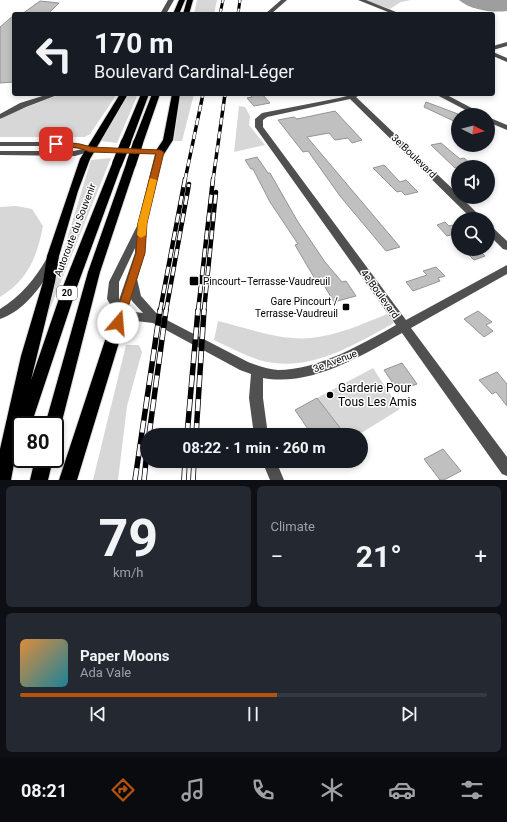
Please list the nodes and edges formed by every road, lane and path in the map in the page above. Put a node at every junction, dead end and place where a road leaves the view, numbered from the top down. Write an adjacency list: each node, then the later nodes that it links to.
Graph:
1 (171, 0): 6 (street)
2 (182, 0): 7 (highway)
3 (190, 0): 8 (highway)
4 (284, 0): 9 (street)
5 (361, 0): 10 (street)
6 (164, 12)
7 (177, 12)
8 (187, 12)
9 (270, 12)
10 (393, 12)
11 (507, 44): 12 (street)
12 (495, 47)
13 (495, 55): 14 (street)
14 (507, 60)
15 (35, 96): 25 (street)
16 (50, 96): 26 (street)
17 (123, 96): 30 (highway)
18 (144, 96): 33 (highway, Autoroute du Souvenir / 20, bridge)
19 (155, 96): 33 (highway, Autoroute du Souvenir / 20, bridge)
20 (176, 96): 31 (highway)
21 (349, 96): 44 (street, 4e Boulevard)
22 (354, 96): 34 (street, 3e Boulevard)
23 (444, 96): 24 (street)
24 (467, 108)
25 (0, 110)
26 (0, 116)
27 (495, 122): 28 (street)
28 (507, 128)
29 (0, 144): 30 (street)
30 (90, 150): 31 (street); 32 (street); 38 (highway)
31 (160, 152): 35 (street)
32 (0, 153)
33 (124, 164): 46 (highway, Autoroute du Souvenir / 20); 47 (highway, Autoroute du Souvenir / 20)
34 (471, 212)
35 (142, 223): 40 (street); 41 (street)
36 (495, 235): 37 (street)
37 (507, 247)
38 (53, 256): 42 (street); 53 (highway)
39 (507, 269): 44 (street, 3e Avenue)
40 (132, 280): 41 (street); 43 (street, 3e Avenue)
41 (121, 313): 43 (street, 3e Avenue); 56 (highway)
42 (0, 315)
43 (155, 319): 45 (street, 3e Avenue)
44 (403, 326): 45 (street, 3e Avenue); 52 (street, 4e Boulevard)
45 (257, 371): 48 (street)
46 (26, 416)
47 (55, 416)
48 (260, 428)
49 (12, 463): 54 (highway)
50 (42, 468): 55 (highway)
51 (272, 468): 57 (street)
52 (507, 469)
53 (2, 480)
54 (7, 480)
55 (39, 480)
56 (68, 480)
57 (277, 480)

